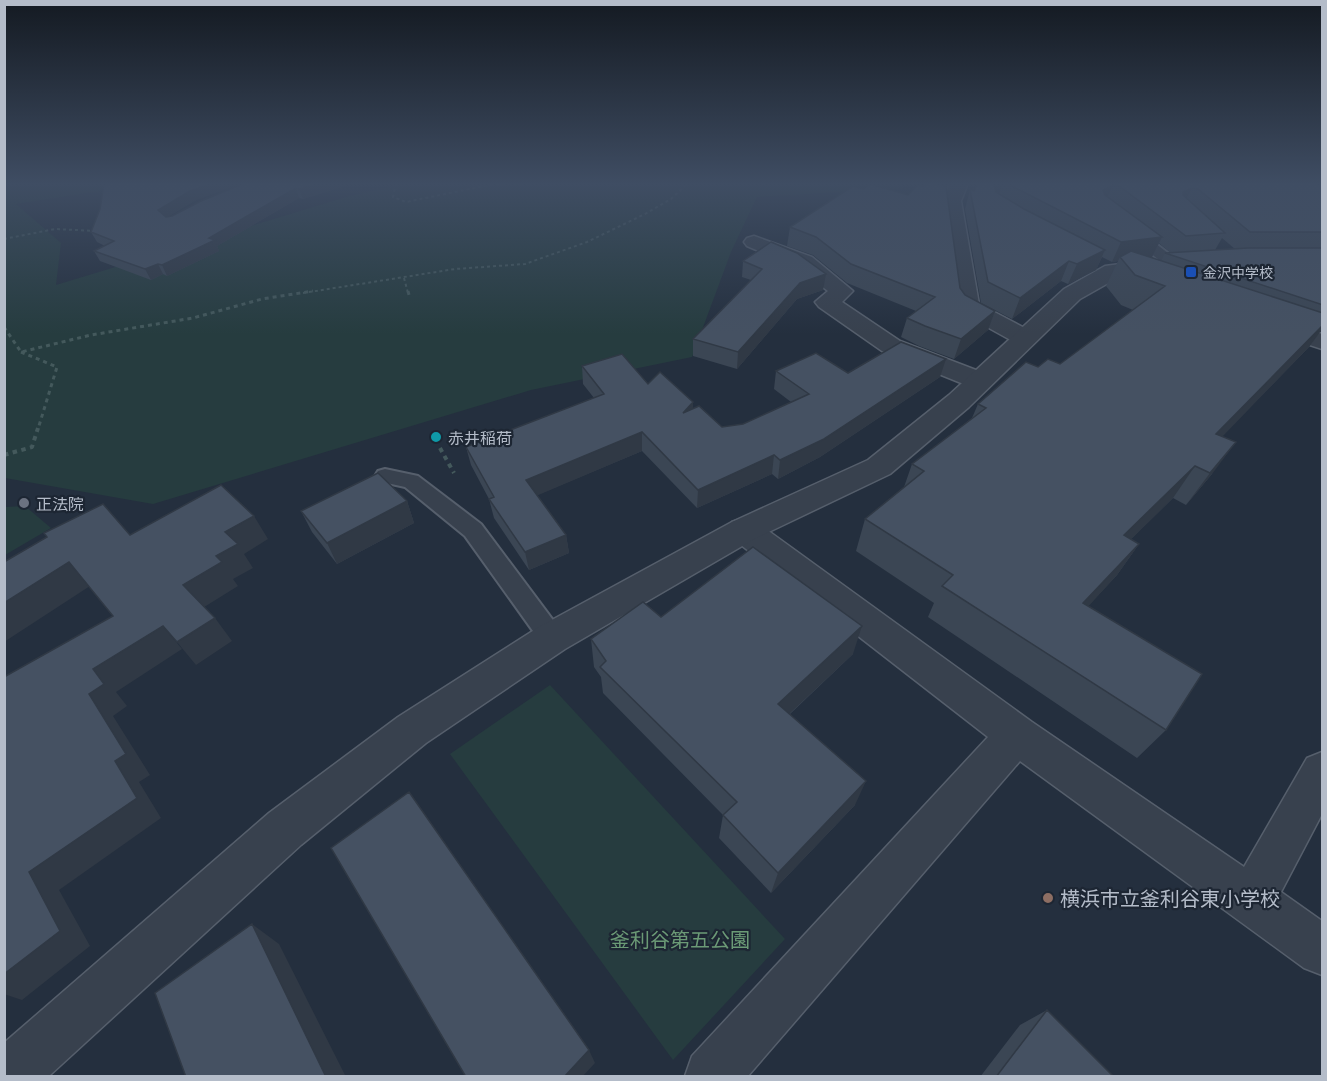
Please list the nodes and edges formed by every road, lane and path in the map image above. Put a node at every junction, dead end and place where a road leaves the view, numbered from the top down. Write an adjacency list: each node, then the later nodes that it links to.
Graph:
1 (29, 233): 5 (path)
2 (605, 233): 8 (path)
3 (957, 233): 12 (street)
4 (1133, 233): 7 (lane)
5 (4, 238)
6 (754, 242): 15 (street)
7 (1179, 270): 12 (street)
8 (404, 278): 9 (path); 14 (path)
9 (409, 295)
10 (1247, 316): 13 (street)
11 (4, 327): 14 (path)
12 (1025, 338): 15 (street)
13 (1323, 342)
14 (21, 352): 16 (path)
15 (980, 381): 18 (street)
16 (4, 455)
17 (385, 476): 19 (lane)
18 (744, 530): 19 (street); 20 (street)
19 (552, 638): 24 (street)
20 (1017, 735): 22 (street); 25 (street)
21 (1323, 772): 22 (street)
22 (1252, 899): 23 (street)
23 (1323, 950)
24 (9, 1077)
25 (712, 1077)

